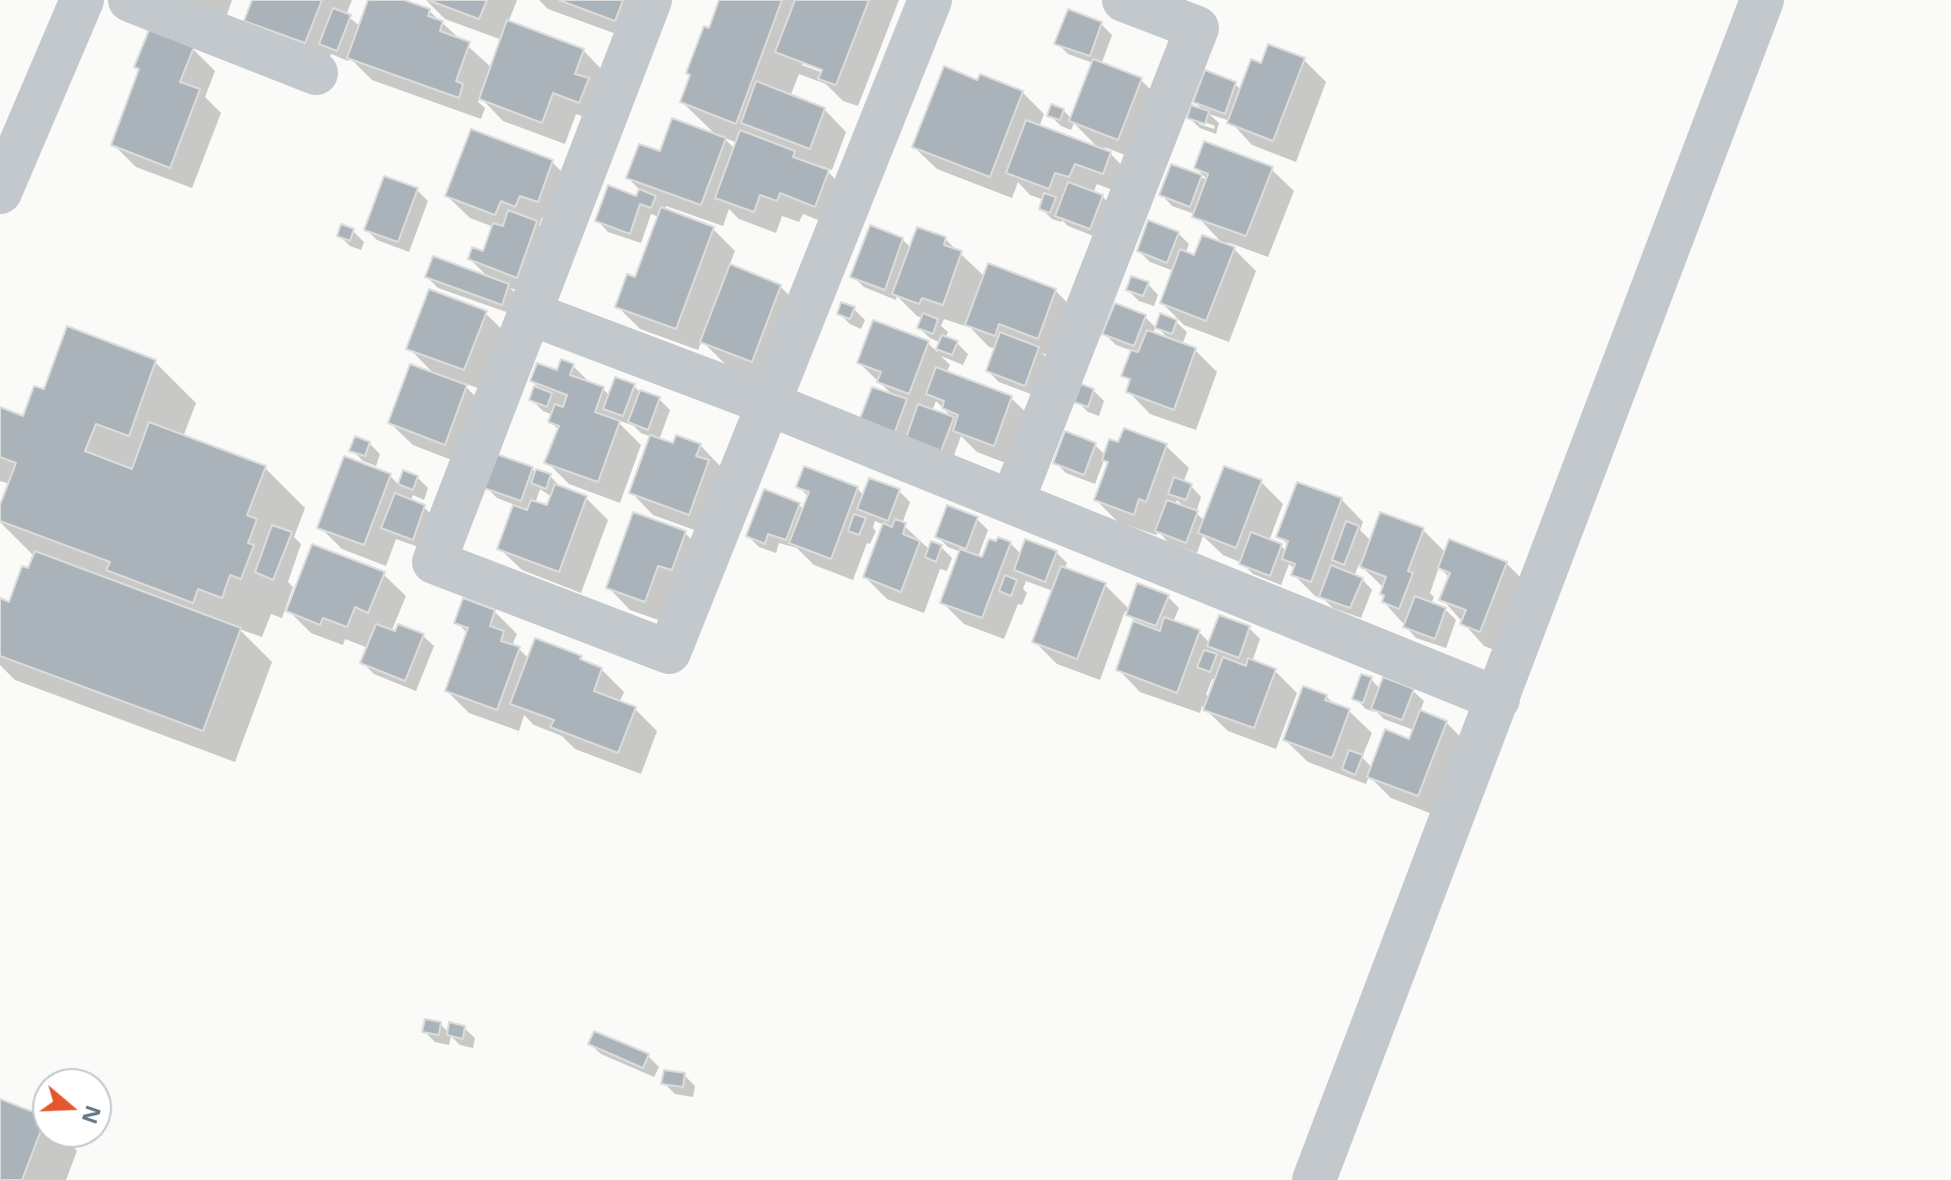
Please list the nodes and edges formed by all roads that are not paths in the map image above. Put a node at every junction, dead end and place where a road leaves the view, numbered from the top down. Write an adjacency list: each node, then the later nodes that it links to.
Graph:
1 (82, 0): 8 (street)
2 (130, 0): 7 (street)
3 (650, 0): 9 (street)
4 (930, 0): 10 (street)
5 (1124, 0): 11 (street)
6 (1762, 0): 12 (street)
7 (316, 73)
8 (0, 192)
9 (529, 313): 10 (street); 10 (street)
10 (767, 403): 11 (street)
11 (1012, 502): 12 (street)
12 (1498, 699): 13 (street)
13 (1314, 1180)

